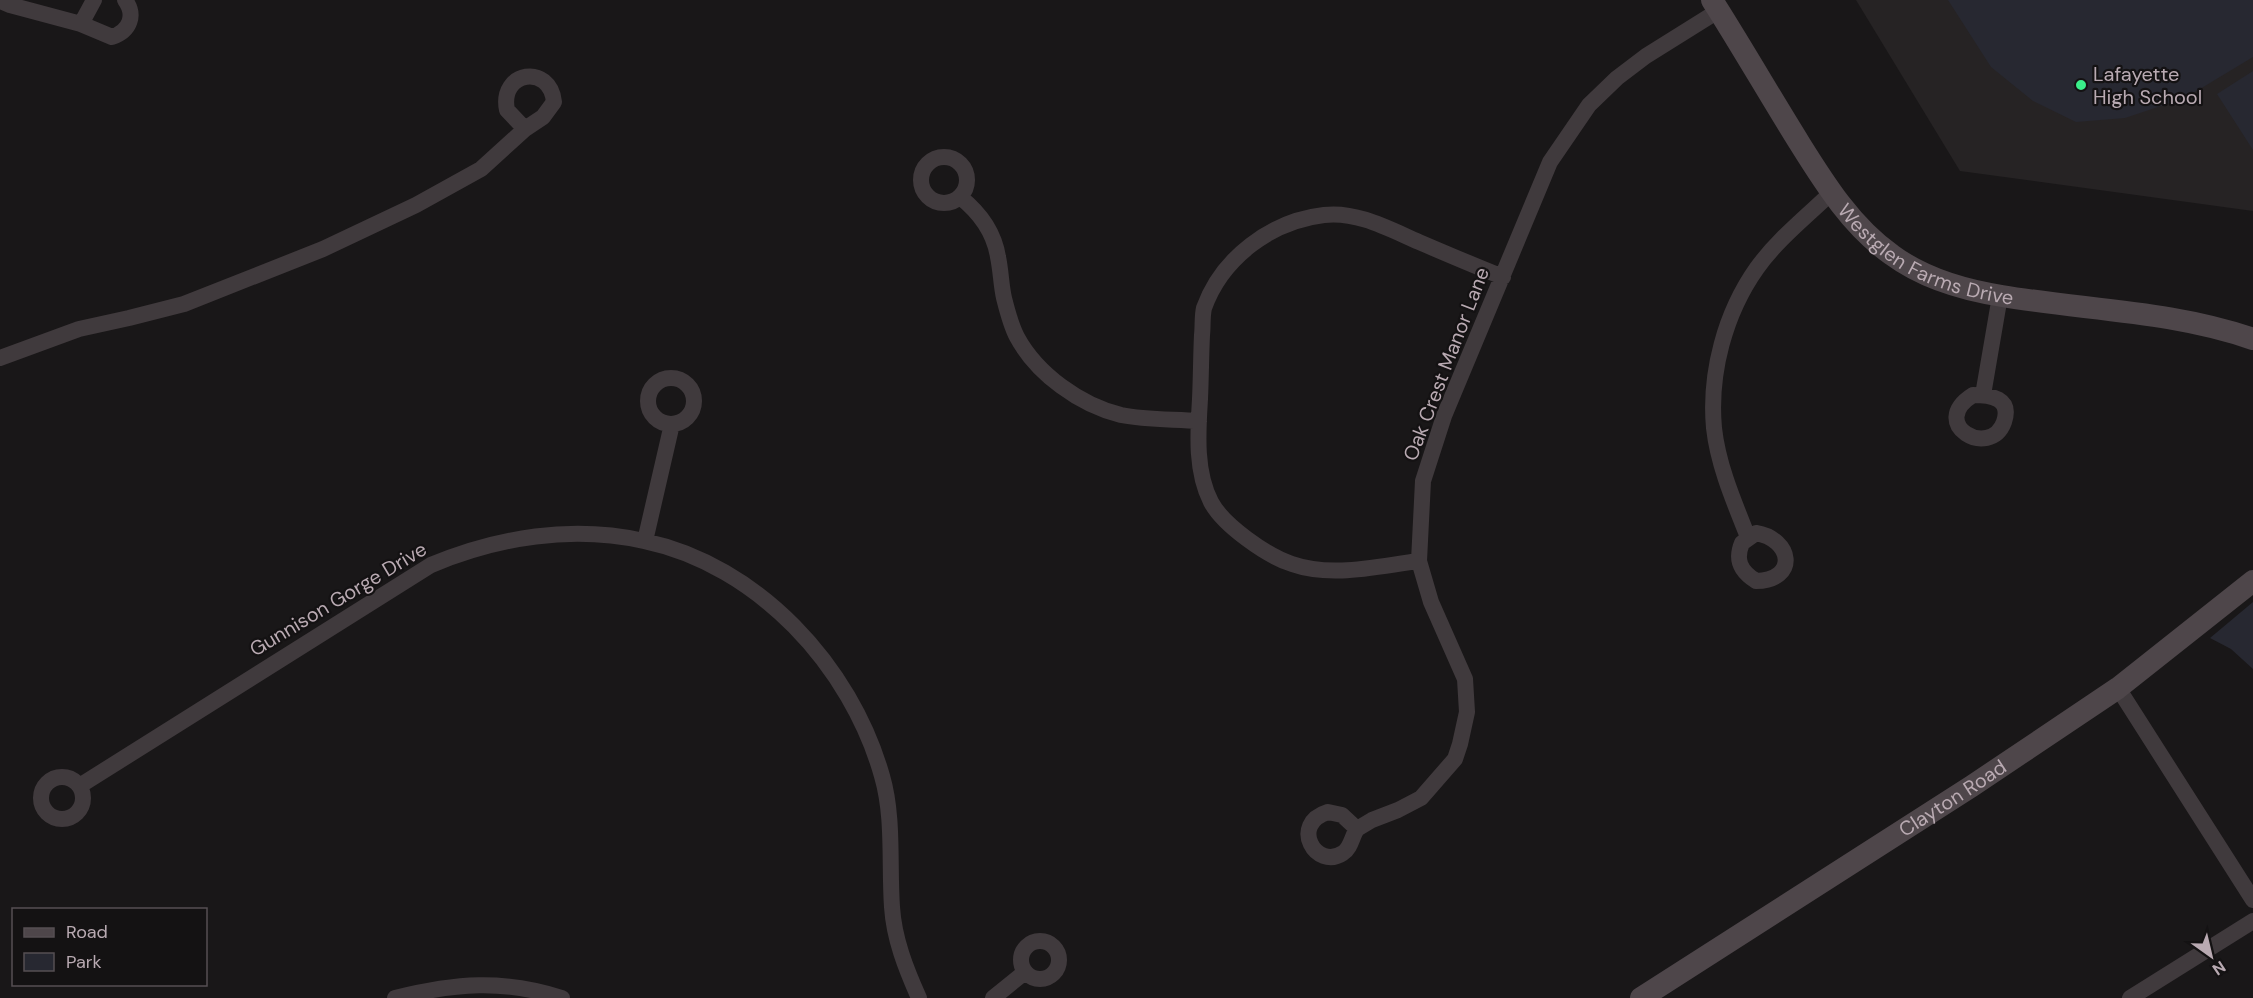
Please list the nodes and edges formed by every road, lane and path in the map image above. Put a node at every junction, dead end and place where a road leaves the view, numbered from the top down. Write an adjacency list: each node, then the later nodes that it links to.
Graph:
1 (94, 0): 5 (street)
2 (125, 0): 5 (street)
3 (0, 1): 5 (street)
4 (1715, 5): 7 (main road, Westglen Farms Drive); 9 (street, Oak Crest Manor Lane)
5 (81, 24)
6 (525, 129): 6 (street); 12 (street)
7 (1831, 194): 10 (main road, Westglen Farms Drive); 16 (street)
8 (960, 197): 14 (street)
9 (1503, 277): 14 (street); 18 (street, Oak Crest Manor Lane)
10 (2000, 296): 11 (main road, Westglen Farms Drive); 13 (street)
11 (2253, 339)
12 (0, 358)
13 (1983, 395)
14 (1199, 422): 18 (street)
15 (672, 424): 17 (street)
16 (1748, 537)
17 (645, 541): 21 (street, Gunnison Gorge Drive); 28 (street, Gunnison Gorge Drive)
18 (1419, 561): 22 (street, Oak Crest Manor Lane)
19 (2253, 581): 20 (main road, Clayton Road)
20 (2118, 688): 23 (street); 30 (main road, Clayton Road)
21 (81, 785)
22 (1358, 829)
23 (2253, 900)
24 (2253, 921): 31 (street)
25 (1025, 972): 29 (street)
26 (395, 998): 27 (street)
27 (562, 998)
28 (919, 998)
29 (993, 998)
30 (1641, 998)
31 (2130, 998)

